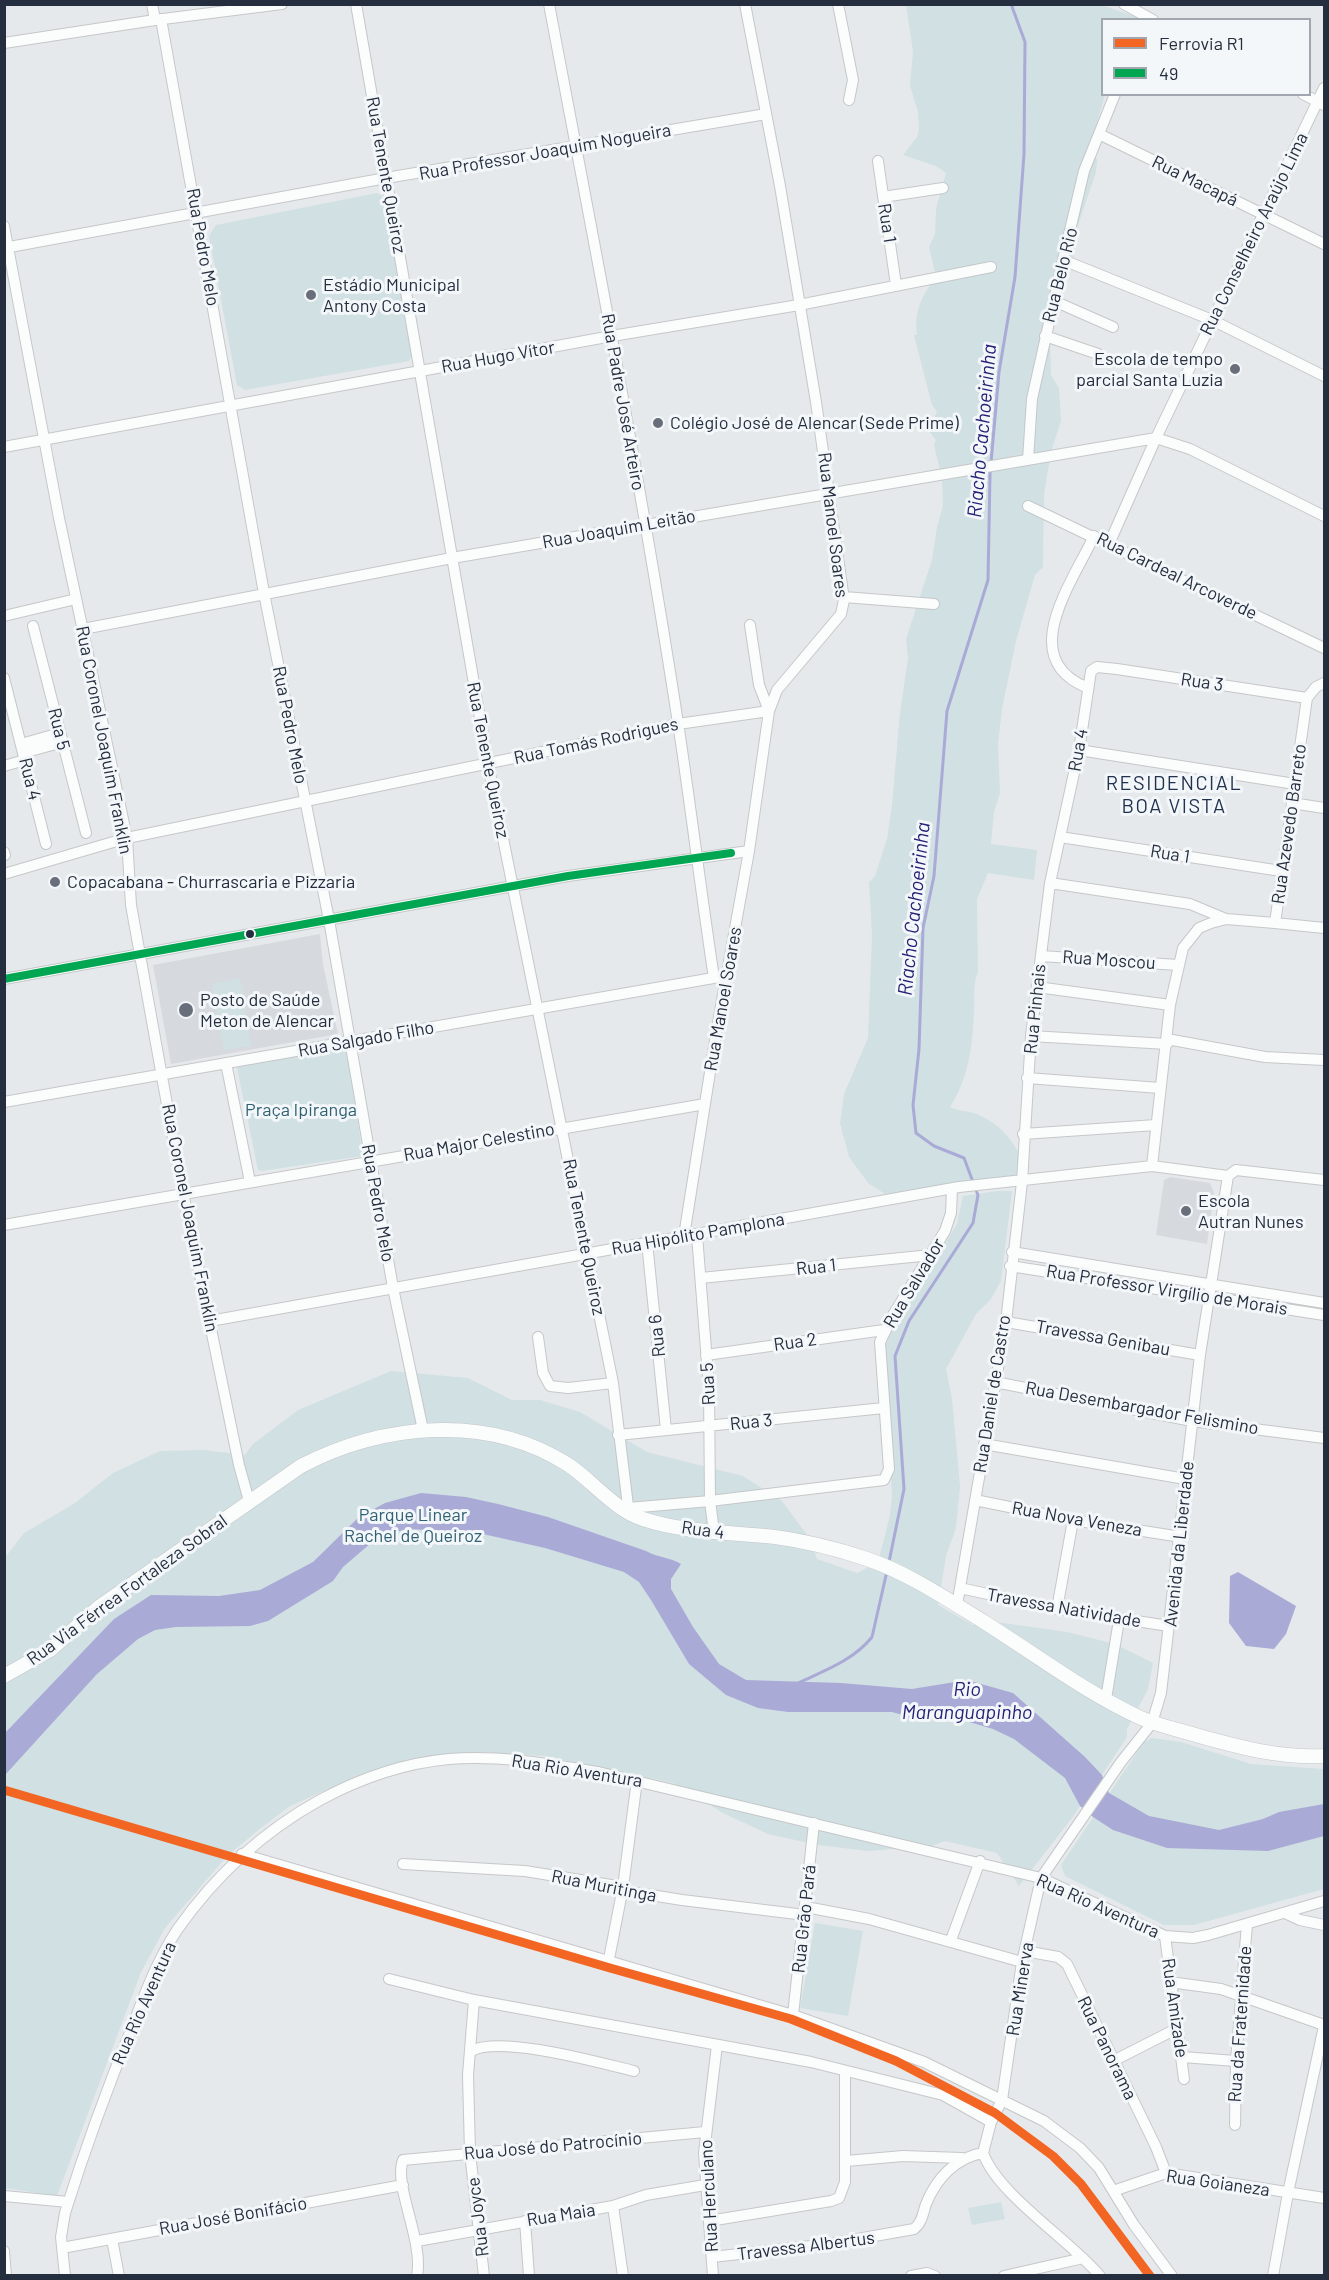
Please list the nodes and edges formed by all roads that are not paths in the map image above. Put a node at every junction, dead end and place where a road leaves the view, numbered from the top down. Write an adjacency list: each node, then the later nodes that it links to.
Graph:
1 (152, 4): 10 (street, Rua Pedro Melo)
2 (282, 4): 8 (street)
3 (356, 4): 21 (street, Rua Tenente Queiroz)
4 (549, 4): 19 (street, Rua Padre José Arteiro)
5 (745, 4): 17 (street, Rua Manoel Soares)
6 (837, 4): 15 (street)
7 (1124, 4): 9 (street)
8 (235, 7): 10 (street)
9 (1148, 18)
10 (158, 20): 11 (street); 25 (street, Rua Pedro Melo)
11 (4, 43)
12 (1324, 87): 16 (street, Rua Conselheiro Araújo Lima)
13 (1113, 96): 18 (street, Rua Belo Rio)
14 (1307, 96): 16 (street)
15 (849, 100)
16 (1321, 104): 24 (street, Rua Conselheiro Araújo Lima)
17 (766, 114): 19 (street, Rua Professor Joaquim Nogueira); 33 (street, Rua Manoel Soares)
18 (1099, 134): 24 (street, Rua Macapá); 29 (street, Rua Belo Rio)
19 (576, 147): 21 (street, Rua Professor Joaquim Nogueira); 36 (street, Rua Padre José Arteiro)
20 (878, 161): 23 (street, Rua 1)
21 (386, 178): 25 (street, Rua Professor Joaquim Nogueira); 39 (street, Rua Tenente Queiroz)
22 (943, 188): 23 (street)
23 (883, 197): 31 (street, Rua 1)
24 (1263, 213): 27 (street, Rua Macapá); 34 (street, Rua Conselheiro Araújo Lima)
25 (198, 215): 28 (street, Rua Professor Joaquim Nogueira); 41 (street, Rua Pedro Melo)
26 (4, 226): 28 (street, Rua Coronel Joaquim Franklin)
27 (1324, 244)
28 (6, 247): 43 (street, Rua Coronel Joaquim Franklin)
29 (1063, 260): 32 (street, Rua Belo Rio); 34 (street)
30 (991, 267): 31 (street, Rua Hugo Vítor)
31 (896, 285): 33 (street, Rua Hugo Vítor)
32 (1054, 301): 35 (street); 37 (street, Rua Belo Rio)
33 (799, 305): 36 (street, Rua Hugo Vítor); 46 (street, Rua Manoel Soares)
34 (1212, 321): 40 (street); 42 (street, Rua Conselheiro Araújo Lima)
35 (1113, 327)
36 (612, 336): 39 (street, Rua Hugo Vítor); 49 (street, Rua Padre José Arteiro)
37 (1045, 336): 38 (street); 45 (street, Rua Belo Rio)
38 (1098, 354)
39 (420, 371): 41 (street, Rua Hugo Vítor); 52 (street, Rua Tenente Queiroz)
40 (1324, 376)
41 (231, 406): 43 (street, Rua Hugo Vítor); 53 (street, Rua Pedro Melo)
42 (1156, 438): 45 (street, Rua Joaquim Leitão); 48 (street); 51 (street, Rua Conselheiro Araújo Lima)
43 (45, 440): 44 (street, Rua Hugo Vítor); 55 (street, Rua Coronel Joaquim Franklin)
44 (4, 447)
45 (1028, 460): 46 (street, Rua Joaquim Leitão)
46 (831, 493): 49 (street, Rua Joaquim Leitão); 54 (street, Rua Manoel Soares)
47 (1028, 506): 50 (street, Rua Cardeal Arcoverde)
48 (1324, 516)
49 (644, 524): 52 (street, Rua Joaquim Leitão); 69 (street, Rua Padre José Arteiro)
50 (1094, 536): 51 (street, Rua Cardeal Arcoverde); 65 (street)
51 (1109, 544): 61 (street, Rua Cardeal Arcoverde)
52 (452, 558): 53 (street, Rua Joaquim Leitão); 73 (street, Rua Tenente Queiroz)
53 (264, 593): 60 (street, Rua Joaquim Leitão); 76 (street, Rua Pedro Melo)
54 (844, 597): 56 (street); 67 (street, Rua Manoel Soares)
55 (76, 599): 57 (street); 60 (street, Rua Coronel Joaquim Franklin)
56 (934, 604)
57 (4, 616)
58 (750, 625): 67 (street)
59 (33, 626): 70 (street, Rua 5)
60 (83, 629): 81 (street, Rua Coronel Joaquim Franklin)
61 (1324, 648)
62 (1097, 667): 65 (street, Rua 4); 66 (street, Rua 3)
63 (4, 678): 68 (street, Rua 4)
64 (1324, 683): 66 (street)
65 (1088, 688): 71 (street, Rua 4)
66 (1310, 694): 75 (street, Rua Azevedo Barreto)
67 (769, 711): 69 (street, Rua Tomás Rodrigues); 83 (street, Rua Manoel Soares)
68 (9, 712): 72 (street, Rua 4)
69 (678, 724): 73 (street, Rua Tomás Rodrigues); 84 (street, Rua Padre José Arteiro)
70 (62, 738): 72 (street); 79 (street, Rua 5)
71 (1079, 750): 75 (street); 80 (street, Rua 4)
72 (23, 752): 74 (street); 82 (street, Rua 4)
73 (488, 764): 76 (street, Rua Tomás Rodrigues); 88 (street, Rua Tenente Queiroz)
74 (4, 766)
75 (1295, 784): 77 (street, Rua Azevedo Barreto)
76 (305, 801): 81 (street, Rua Tomás Rodrigues); 90 (street, Rua Pedro Melo)
77 (1292, 803): 78 (street); 85 (street, Rua Azevedo Barreto)
78 (1324, 808)
79 (86, 833)
80 (1060, 837): 85 (street, Rua 1); 87 (street, Rua Pinhais)
81 (126, 838): 86 (street, Rua Tomás Rodrigues); 93 (street, Rua Coronel Joaquim Franklin)
82 (46, 844)
83 (749, 851): 84 (street); 96 (street, Rua Manoel Soares)
84 (695, 857): 88 (street); 97 (street, Rua Padre José Arteiro)
85 (1281, 871): 91 (street, Rua Azevedo Barreto)
86 (4, 874)
87 (1050, 883): 89 (street); 94 (street, Rua Pinhais)
88 (513, 886): 90 (street); 101 (street, Rua Tenente Queiroz)
89 (1226, 919): 91 (street, Rua Azevedo Barreto); 95 (street, Rua Azevedo Barreto)
90 (329, 920): 93 (street); 104 (street, Rua Pedro Melo)
91 (1275, 923): 92 (street)
92 (1324, 928)
93 (141, 954): 98 (street); 107 (street, Rua Coronel Joaquim Franklin)
94 (1041, 956): 95 (street, Rua Moscou); 99 (street, Rua Pinhais)
95 (1178, 965): 100 (street, Rua Azevedo Barreto)
96 (726, 976): 97 (street, Rua Salgado Filho); 111 (street, Rua Manoel Soares)
97 (714, 978): 101 (street, Rua Salgado Filho)
98 (4, 979)
99 (1037, 987): 100 (street); 102 (street, Rua Pinhais)
100 (1170, 1005): 103 (street, Rua Azevedo Barreto)
101 (537, 1008): 104 (street, Rua Salgado Filho); 113 (street, Rua Tenente Queiroz)
102 (1031, 1036): 103 (street); 108 (street, Rua Pinhais)
103 (1167, 1042): 105 (street); 109 (street, Rua Azevedo Barreto)
104 (349, 1043): 106 (street, Rua Salgado Filho); 115 (street, Rua Pedro Melo)
105 (1324, 1060)
106 (226, 1063): 107 (street, Rua Salgado Filho); 119 (street)
107 (162, 1073): 110 (street, Rua Salgado Filho); 122 (street, Rua Coronel Joaquim Franklin)
108 (1027, 1078): 109 (street); 114 (street, Rua Pinhais)
109 (1160, 1088): 112 (street, Rua Azevedo Barreto)
110 (4, 1102)
111 (705, 1104): 113 (street, Rua Major Celestino); 125 (street, Rua Manoel Soares)
112 (1156, 1125): 114 (street); 116 (street, Rua Azevedo Barreto)
113 (562, 1128): 115 (street, Rua Major Celestino); 127 (street, Rua Tenente Queiroz)
114 (1023, 1134): 120 (street, Rua Pinhais)
115 (370, 1161): 119 (street, Rua Major Celestino); 133 (street, Rua Pedro Melo)
116 (1152, 1166): 117 (street, Rua Hipólito Pamplona); 120 (street, Rua Hipólito Pamplona)
117 (1228, 1176): 118 (street, Rua Hipólito Pamplona); 132 (street, Avenida da Liberdade)
118 (1324, 1180)
119 (250, 1182): 122 (street, Rua Major Celestino)
120 (1022, 1182): 121 (street, Rua Hipólito Pamplona); 128 (street, Rua Daniel de Castro)
121 (955, 1188): 124 (street, Rua Hipólito Pamplona); 129 (street, Rua Salvador)
122 (183, 1193): 123 (street, Rua Major Celestino); 139 (street, Rua Coronel Joaquim Franklin)
123 (4, 1225)
124 (696, 1235): 125 (street, Rua Hipólito Pamplona); 131 (street, Rua 5)
125 (684, 1236): 126 (street, Rua Hipólito Pamplona)
126 (647, 1242): 127 (street, Rua Hipólito Pamplona); 151 (street, Rua 6)
127 (586, 1252): 133 (street, Rua Hipólito Pamplona); 146 (street, Rua Tenente Queiroz)
128 (1012, 1252): 130 (street, Rua Daniel de Castro); 132 (street, Rua Professor Virgílio de Morais)
129 (931, 1255): 131 (street, Rua 1); 141 (street, Rua Salvador)
130 (1010, 1266): 134 (street, Rua Professor Virgílio de Morais); 140 (street, Rua Daniel de Castro)
131 (701, 1278): 143 (street, Rua 5)
132 (1212, 1284): 134 (street, Avenida da Liberdade); 135 (street, Rua Professor Virgílio de Morais)
133 (393, 1288): 139 (street, Rua Hipólito Pamplona); 150 (street, Rua Pedro Melo)
134 (1208, 1297): 137 (street, Rua Professor Virgílio de Morais); 144 (street, Avenida da Liberdade)
135 (1301, 1299): 136 (street, Rua Professor Virgílio de Morais); 137 (street)
136 (1324, 1303)
137 (1299, 1311): 138 (street, Rua Professor Virgílio de Morais)
138 (1324, 1315)
139 (210, 1321): 158 (street, Rua Coronel Joaquim Franklin)
140 (1006, 1322): 144 (street, Travessa Genibau); 145 (street, Rua Daniel de Castro)
141 (885, 1330): 143 (street, Rua 2); 147 (street, Rua Salvador)
142 (538, 1337): 146 (street)
143 (706, 1354): 149 (street, Rua 5)
144 (1200, 1355): 148 (street, Avenida da Liberdade)
145 (995, 1382): 148 (street, Rua Desembargador Felismino); 154 (street, Rua Daniel de Castro)
146 (613, 1383): 152 (street, Rua Tenente Queiroz)
147 (884, 1408): 149 (street, Rua 3); 156 (street, Rua Salvador)
148 (1192, 1421): 153 (street, Rua Desembargador Felismino); 155 (street, Avenida da Liberdade)
149 (708, 1427): 151 (street, Rua 3); 159 (street, Rua 5)
150 (423, 1430): 158 (main road, Rua 4); 160 (main road, Rua 4)
151 (666, 1430): 152 (street, Rua 3)
152 (618, 1434): 160 (street, Rua Tenente Queiroz)
153 (1324, 1438)
154 (984, 1444): 155 (street); 157 (street, Rua Daniel de Castro)
155 (1185, 1479): 163 (street, Avenida da Liberdade)
156 (880, 1482): 159 (street, Rua 4)
157 (975, 1500): 161 (street, Rua Nova Veneza); 164 (street, Rua Daniel de Castro)
158 (249, 1501): 169 (main road, Rua Via Férrea Fortaleza Sobral)
159 (710, 1501): 160 (street, Rua 4); 162 (street, Rua 5)
160 (628, 1511): 162 (main road, Rua 4)
161 (1073, 1520): 163 (street, Rua Nova Veneza); 166 (street)
162 (714, 1532): 165 (main road, Rua 4)
163 (1181, 1537): 168 (street, Avenida da Liberdade)
164 (960, 1588): 165 (street, Rua Daniel de Castro); 166 (street, Travessa Natividade)
165 (957, 1605): 170 (main road, Rua 4)
166 (1057, 1609): 167 (street, Travessa Natividade)
167 (1119, 1620): 168 (street, Travessa Natividade); 170 (street)
168 (1169, 1626): 171 (street, Avenida da Liberdade)
169 (4, 1676)
170 (1106, 1699): 171 (main road, Rua 4)
171 (1152, 1723): 172 (main road, Rua 4); 178 (street, Avenida da Liberdade)
172 (1324, 1756)
173 (637, 1780): 174 (street, Rua Rio Aventura); 175 (street, Rua Rio Aventura); 179 (street)
174 (814, 1822): 176 (street, Rua Rio Aventura); 181 (street, Rua Grão Pará)
175 (242, 1854): 188 (street); 220 (street, Rua Rio Aventura)
176 (980, 1861): 178 (street, Rua Rio Aventura); 186 (street)
177 (403, 1864): 179 (street, Rua Muritinga)
178 (1041, 1878): 185 (street, Rua Rio Aventura); 187 (street, Rua Minerva)
179 (623, 1887): 181 (street, Rua Muritinga); 188 (street)
180 (1324, 1901): 182 (street, Rua Rio Aventura)
181 (805, 1911): 186 (street, Rua Muritinga); 193 (street, Rua Grão Pará)
182 (1285, 1913): 183 (street, Rua Rio Aventura); 184 (street)
183 (1247, 1924): 185 (street, Rua Rio Aventura); 191 (street, Rua da Fraternidade)
184 (1324, 1925)
185 (1165, 1936): 190 (street, Rua Amizade)
186 (951, 1940): 187 (street, Rua Muritinga)
187 (1024, 1956): 199 (street, Rua Panorama); 205 (street, Rua Minerva)
188 (609, 1959): 193 (street)
189 (389, 1979): 192 (street)
190 (1170, 1982): 191 (street); 195 (street, Rua Amizade)
191 (1242, 1996): 194 (street); 200 (street, Rua da Fraternidade)
192 (474, 2000): 196 (street); 197 (street, Rua Joyce)
193 (793, 2014): 205 (street)
194 (1324, 2025): 203 (street)
195 (1178, 2028): 198 (street, Rua Amizade); 199 (street)
196 (717, 2045): 202 (street); 208 (street, Rua Herculano)
197 (471, 2051): 201 (street); 209 (street, Rua Joyce)
198 (1182, 2057): 200 (street); 204 (street, Rua Amizade)
199 (1113, 2061): 213 (street, Rua Panorama)
200 (1236, 2061): 207 (street, Rua da Fraternidade)
201 (634, 2071)
202 (845, 2072): 206 (street); 212 (street)
203 (1320, 2076): 217 (street)
204 (1184, 2079)
205 (1002, 2100): 206 (street, Rua Minerva); 216 (street)
206 (991, 2122): 210 (street, Rua Minerva)
207 (1235, 2125)
208 (705, 2132): 209 (street, Rua José do Patrocínio); 215 (street, Rua Herculano)
209 (470, 2153): 214 (street, Rua José do Patrocínio); 224 (street, Rua Joyce)
210 (982, 2153): 211 (street); 230 (street)
211 (962, 2158): 212 (street); 229 (street, Travessa Albertus)
212 (846, 2161): 223 (street)
213 (1166, 2172): 216 (street, Rua Goianeza); 217 (street, Rua Goianeza)
214 (403, 2185): 225 (street, Rua José Bonifácio); 226 (street)
215 (705, 2185): 221 (street, Rua Maia); 223 (street, Rua Herculano)
216 (1113, 2191): 244 (street)
217 (1288, 2193): 219 (street, Rua Goianeza); 245 (street)
218 (4, 2196): 220 (street)
219 (1324, 2198)
220 (68, 2202): 227 (street, Rua Rio Aventura)
221 (614, 2206): 222 (street, Rua Maia); 239 (street)
222 (525, 2221): 224 (street, Rua Maia); 238 (street)
223 (709, 2221): 229 (street, Rua Herculano)
224 (479, 2229): 226 (street, Rua Maia); 237 (street, Rua Joyce)
225 (112, 2238): 227 (street, Rua José Bonifácio); 235 (street)
226 (417, 2241): 236 (street)
227 (62, 2248): 234 (street, Rua Rio Aventura)
228 (4, 2251): 233 (street)
229 (712, 2257): 240 (street, Rua Herculano)
230 (1083, 2258): 231 (street); 232 (street)
231 (1016, 2274): 243 (street)
232 (1099, 2275)
233 (6, 2276)
234 (65, 2276)
235 (119, 2276)
236 (417, 2276)
237 (484, 2276)
238 (529, 2276)
239 (623, 2276)
240 (713, 2276)
241 (911, 2276): 242 (street)
242 (935, 2276)
243 (1004, 2276)
244 (1172, 2276)
245 (1273, 2276)

